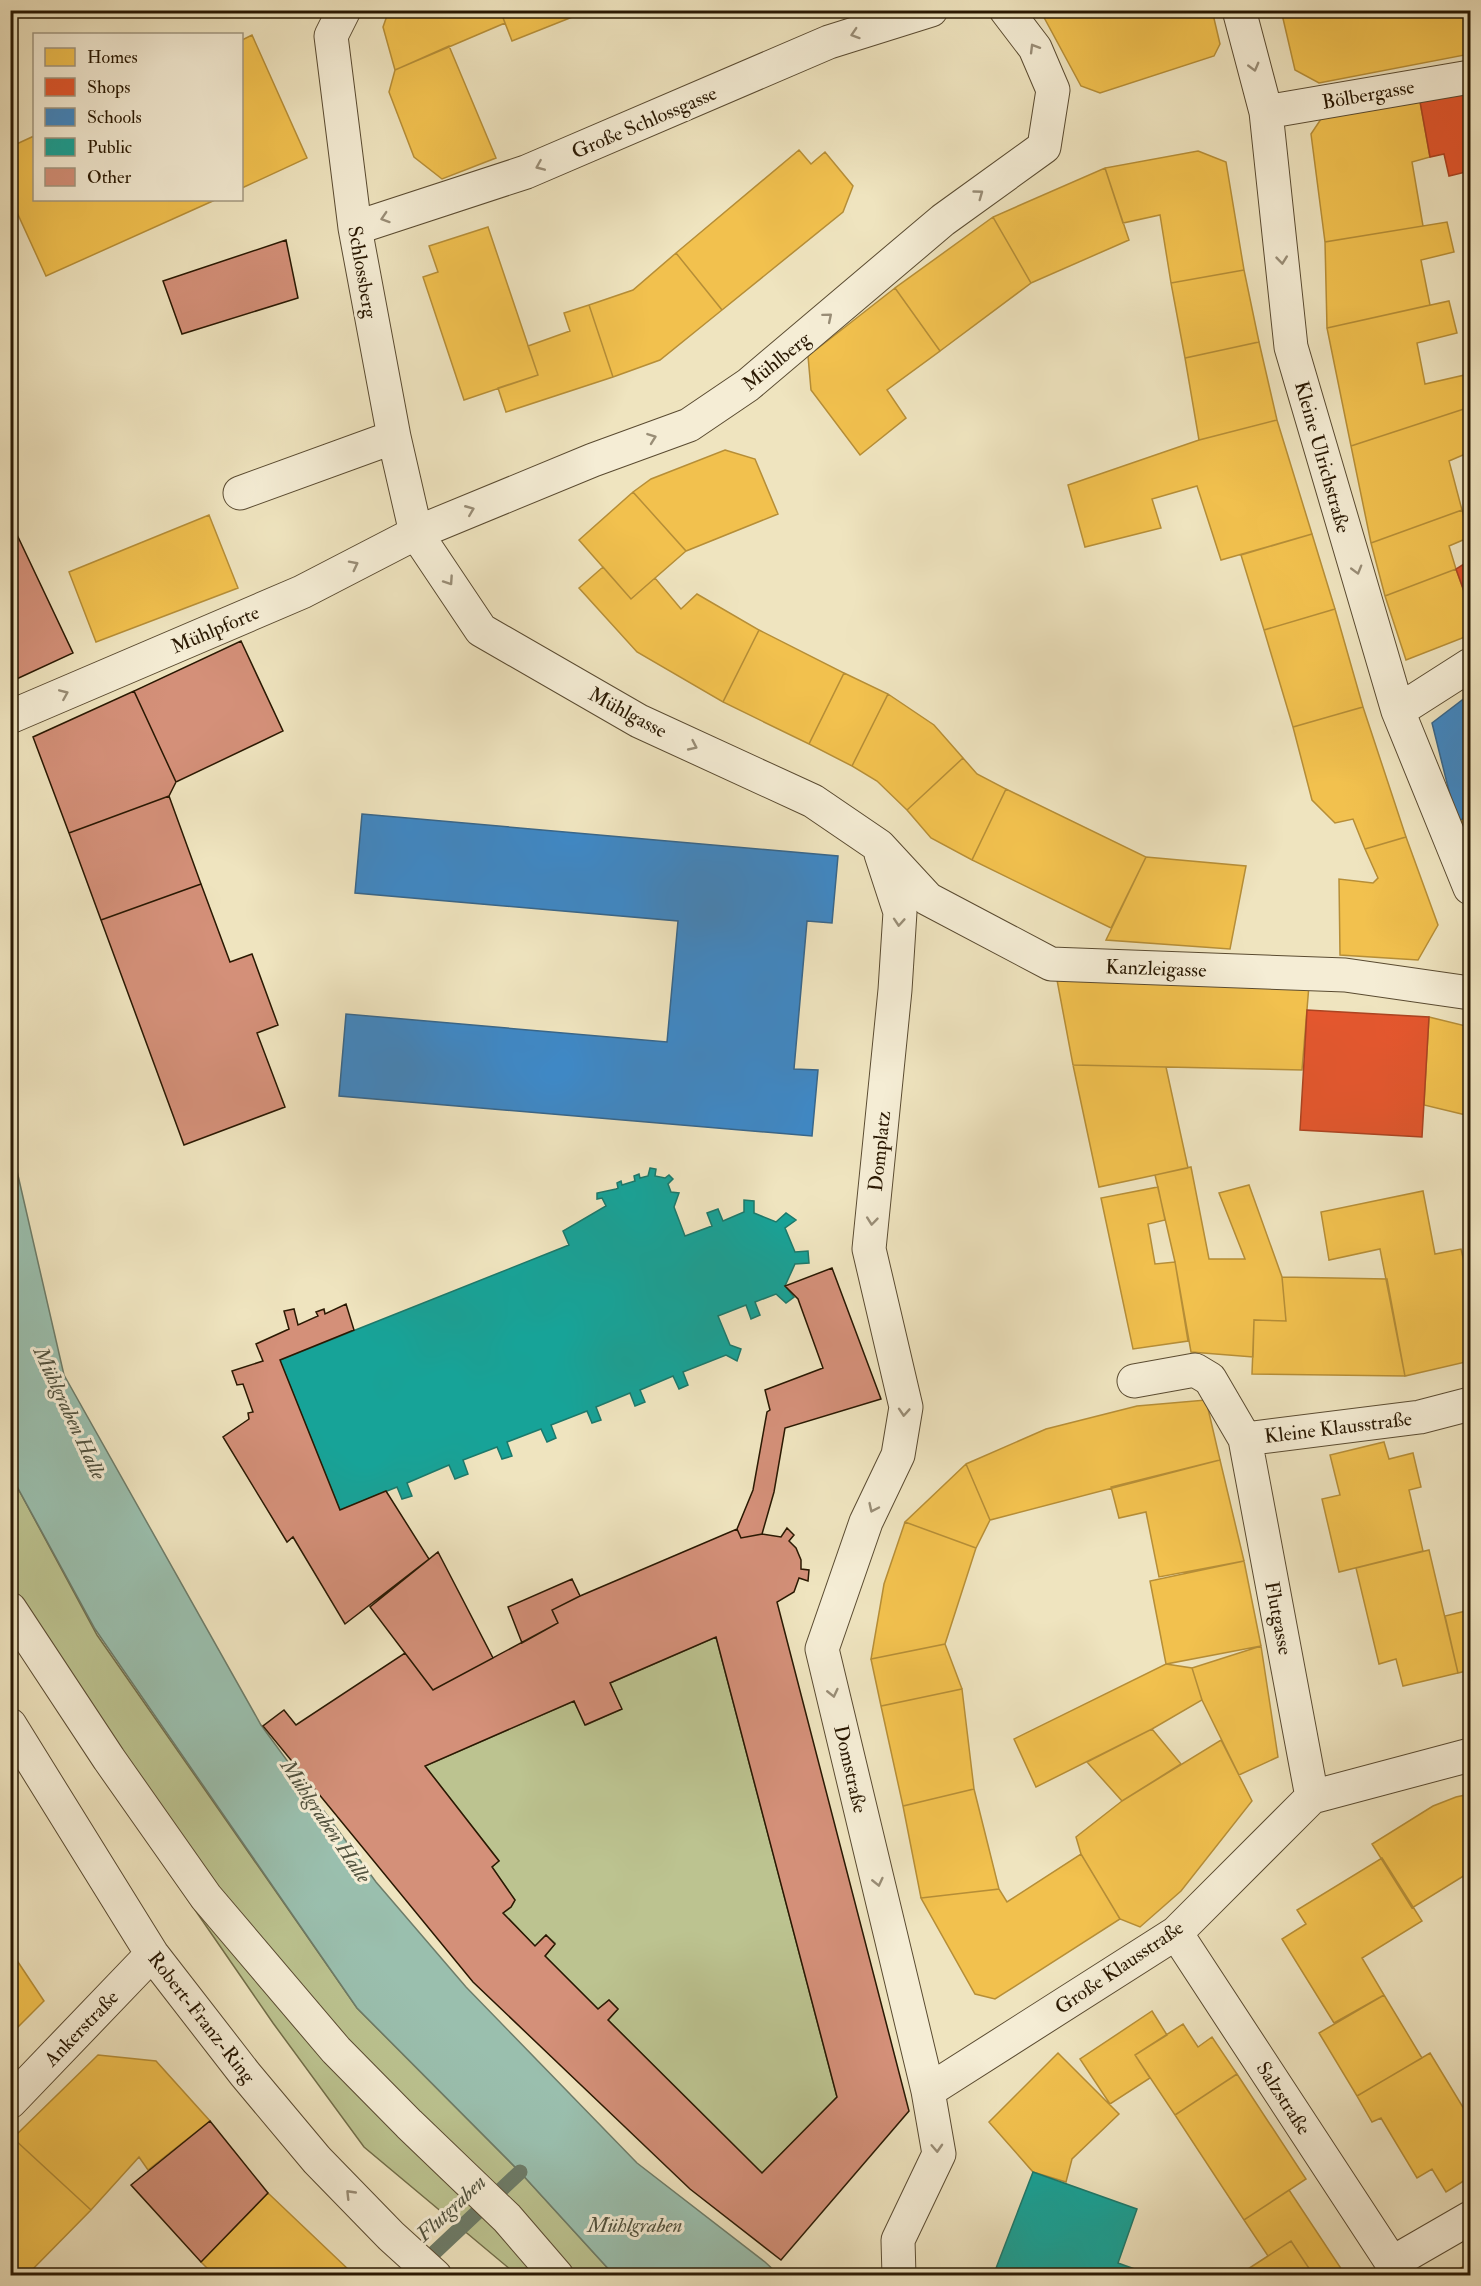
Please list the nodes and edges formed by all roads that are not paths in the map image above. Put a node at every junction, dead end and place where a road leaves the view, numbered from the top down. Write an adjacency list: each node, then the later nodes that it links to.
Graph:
1 (344, 10): 7 (street, Schlossberg)
2 (931, 10): 7 (street, Große Schlossgasse, one-way to 7)
3 (1006, 10): 10 (street, Mühlberg, one-way to 3)
4 (1239, 10): 6 (street, Kleine Ulrichstraße, one-way to 6)
5 (1470, 77): 6 (street, Bölbergasse)
6 (1266, 112): 12 (street, Kleine Ulrichstraße, one-way to 12)
7 (355, 228): 8 (street, Schlossberg)
8 (394, 437): 9 (street); 10 (street, Schlossberg)
9 (240, 493)
10 (416, 532): 13 (street, Mühlpforte, one-way to 10); 14 (street, Mühlgasse, one-way to 14)
11 (1470, 665): 12 (street)
12 (1398, 711): 15 (street, Kleine Ulrichstraße)
13 (10, 717)
14 (879, 846): 16 (street, Kanzleigasse); 20 (street, Domplatz, one-way to 20)
15 (1470, 888)
16 (1470, 993)
17 (1134, 1382): 19 (street, Kleine Klausstraße)
18 (1470, 1404): 19 (street, Kleine Klausstraße)
19 (1245, 1439): 24 (street, Flutgasse)
20 (898, 1455): 27 (street, Domstraße, one-way to 27)
21 (10, 1609): 31 (street)
22 (10, 1725): 26 (street, Robert-Franz-Ring)
23 (1470, 1755): 24 (street)
24 (1312, 1797): 25 (street, Große Klausstraße)
25 (1176, 1933): 27 (street, Große Klausstraße); 29 (street, Salzstraße)
26 (152, 1954): 28 (street, Ankerstraße); 30 (street, Robert-Franz-Ring, one-way to 26)
27 (928, 2091): 32 (street, one-way to 32)
28 (10, 2102)
29 (1470, 2218)
30 (435, 2276)
31 (556, 2276)
32 (899, 2276)

